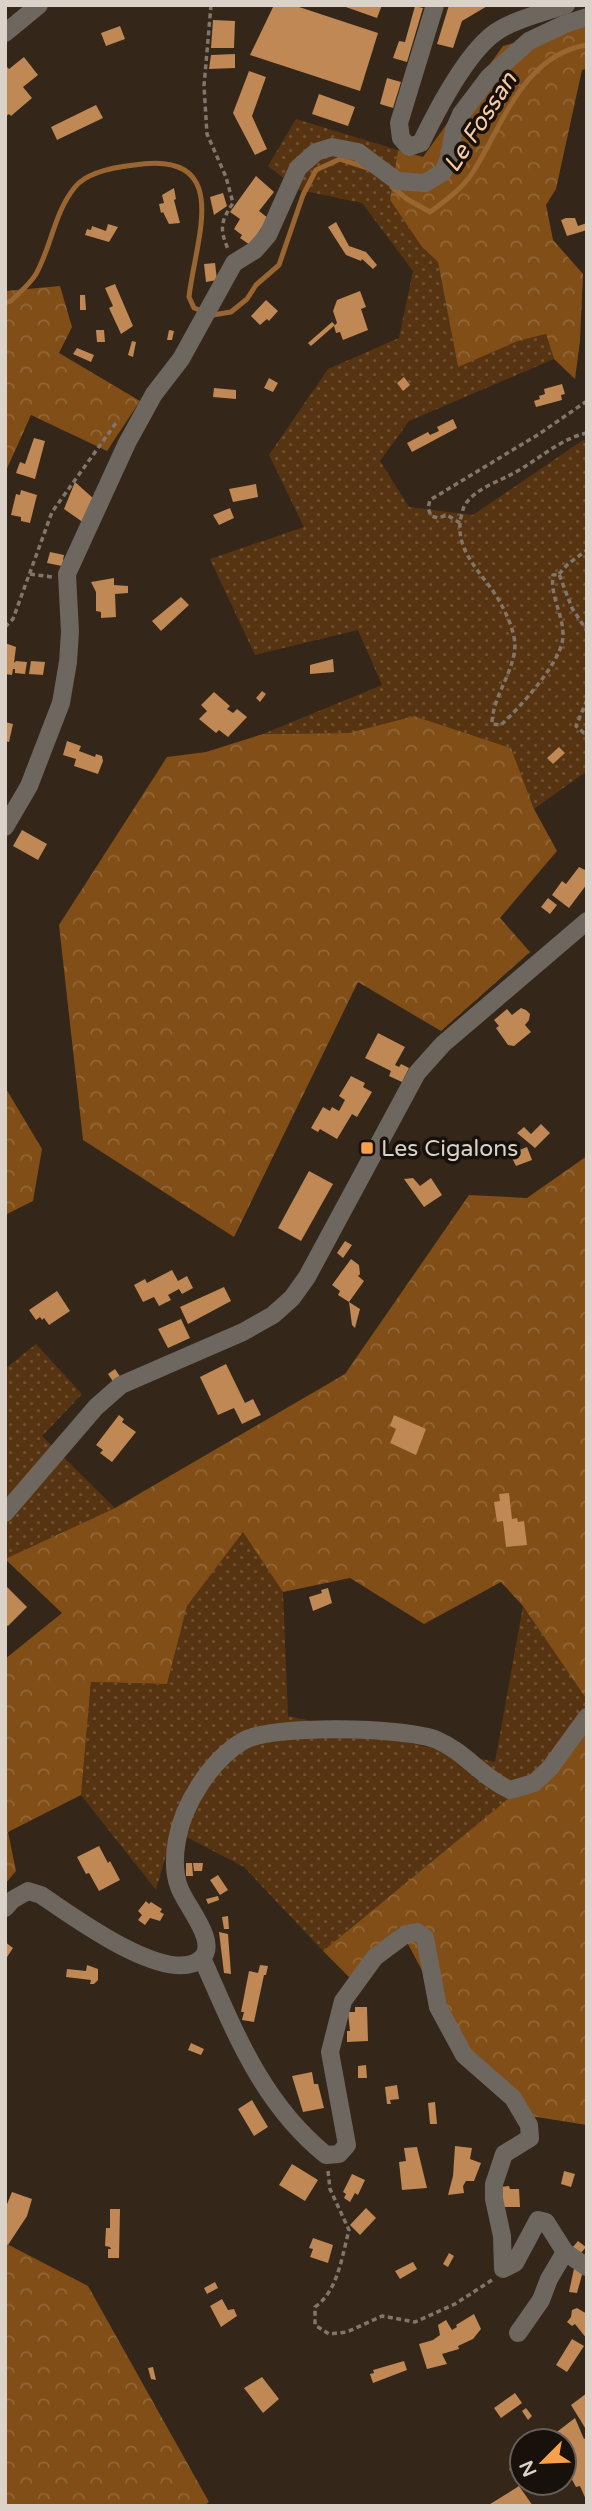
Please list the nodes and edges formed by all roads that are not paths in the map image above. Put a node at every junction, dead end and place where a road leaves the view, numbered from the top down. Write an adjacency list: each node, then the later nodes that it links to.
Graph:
1 (39, 5): 5 (street)
2 (435, 5): 3 (street)
3 (566, 5)
4 (587, 17): 6 (street)
5 (5, 33)
6 (5, 827)
7 (587, 921): 8 (street)
8 (5, 1513)
9 (587, 1717): 11 (street)
10 (5, 1908): 11 (street)
11 (202, 1958): 12 (street)
12 (565, 2252): 13 (street); 14 (street)
13 (587, 2267)
14 (518, 2333)

